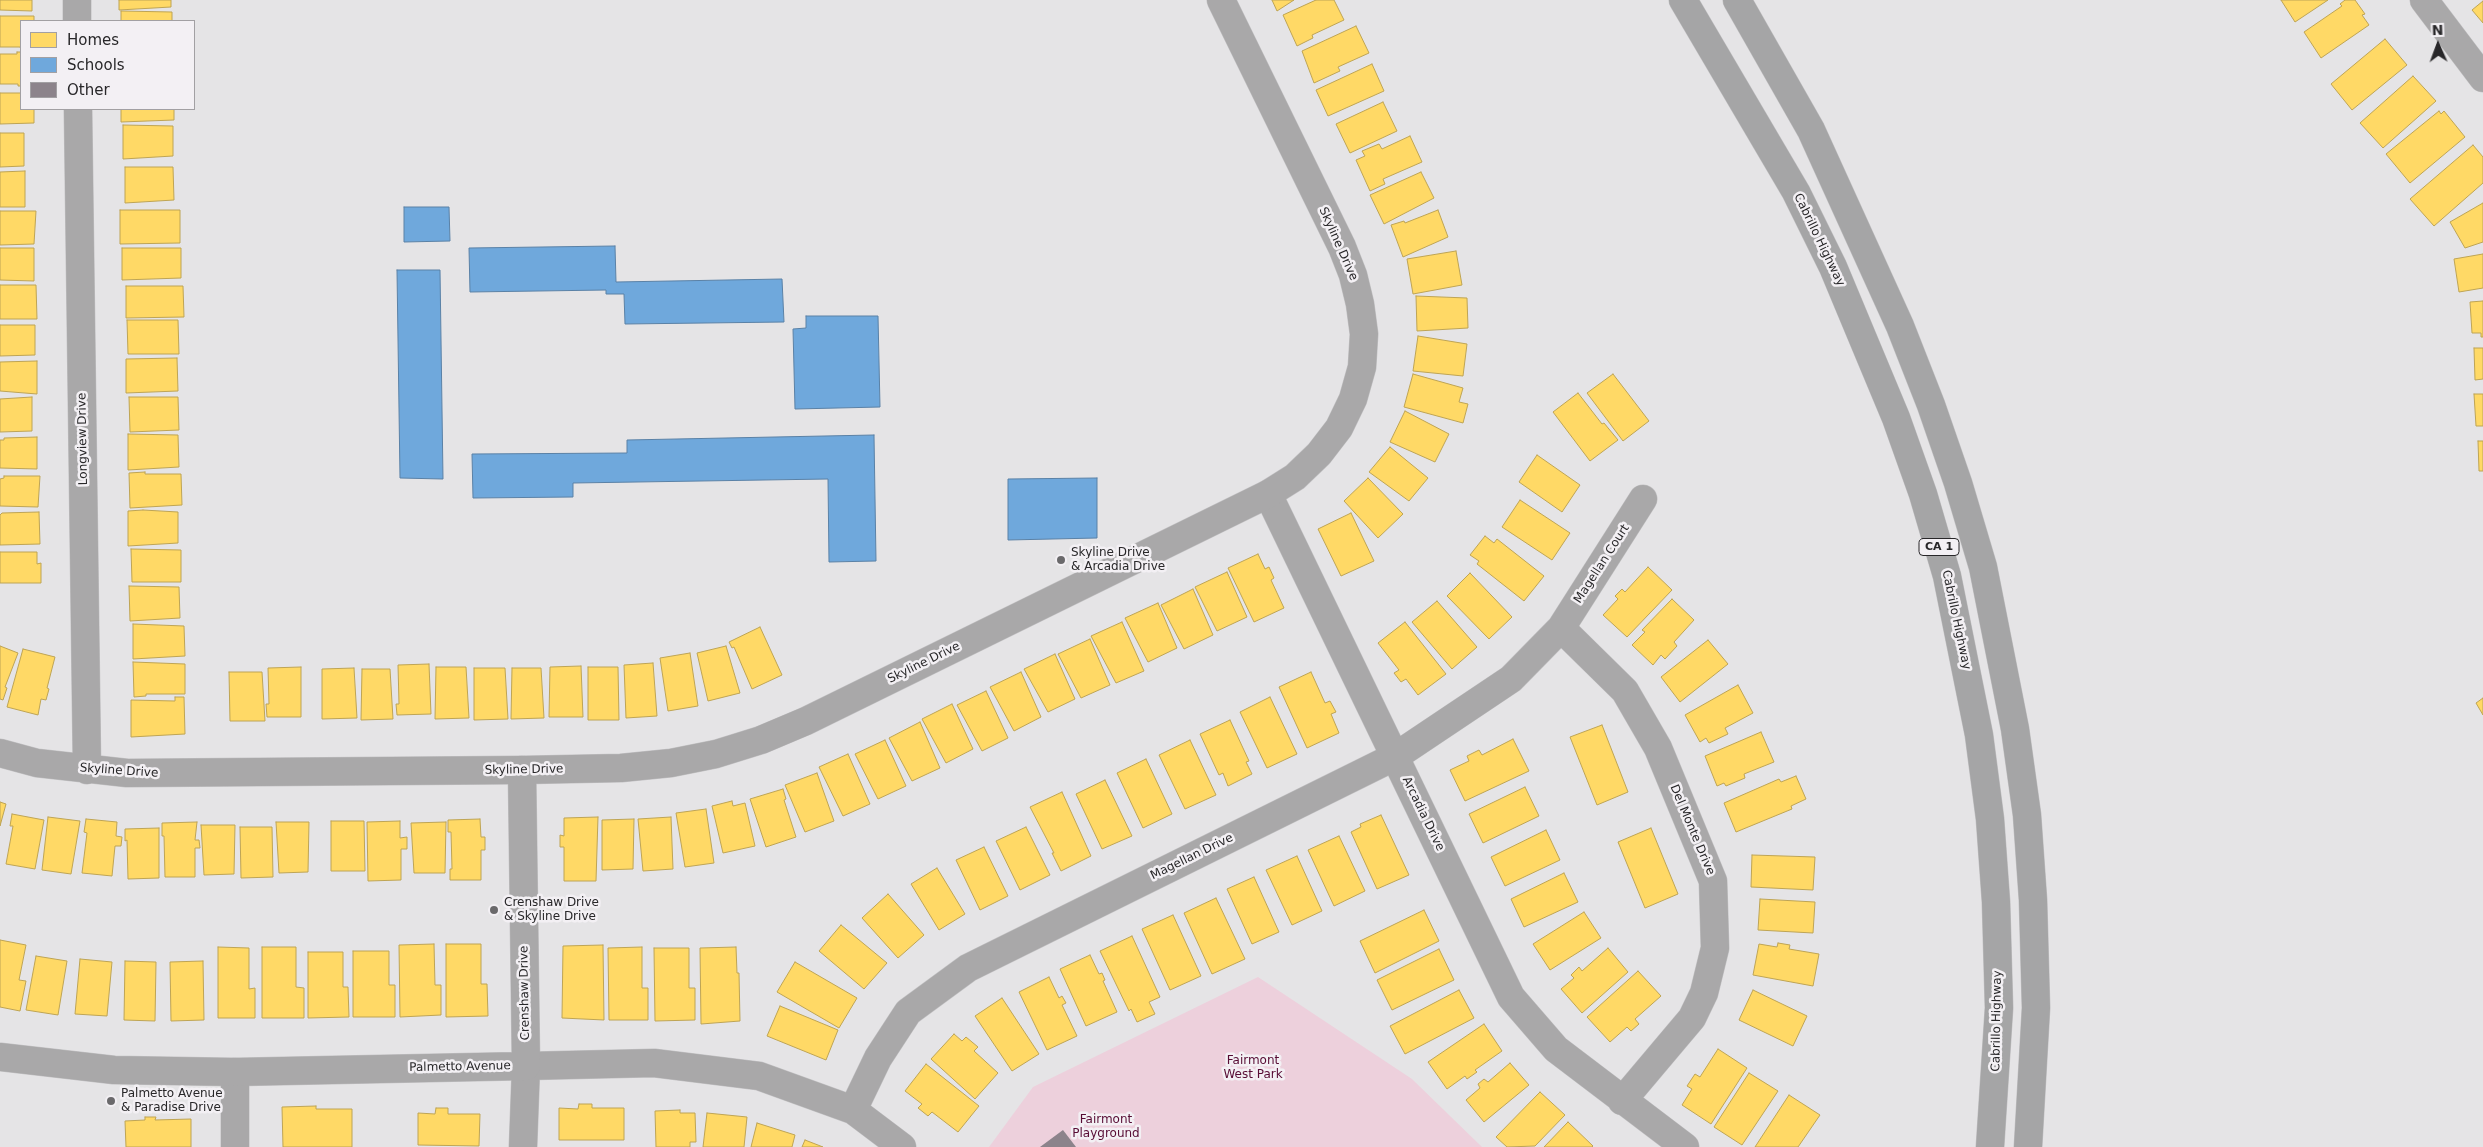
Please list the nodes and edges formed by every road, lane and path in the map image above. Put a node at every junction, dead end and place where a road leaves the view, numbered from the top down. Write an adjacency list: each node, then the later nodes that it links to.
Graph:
1 (77, 0): 6 (street)
2 (1221, 0): 9 (street, Skyline Drive)
3 (1683, 0): 25 (highway, Cabrillo Highway / CA 1)
4 (1737, 0): 26 (highway, CA 1)
5 (2424, 0): 7 (street)
6 (77, 20)
7 (2483, 78)
8 (78, 110): 14 (street, Longview Drive)
9 (1268, 494): 13 (street, Arcadia Drive); 15 (street, Skyline Drive)
10 (1643, 500): 11 (street, Magellan Court)
11 (1561, 628): 13 (street, Magellan Drive); 19 (street, Del Monte Drive)
12 (0, 753): 14 (street, Skyline Drive)
13 (1396, 756): 19 (street, Arcadia Drive); 20 (street, Magellan Drive)
14 (87, 770): 15 (street, Skyline Drive)
15 (522, 770): 17 (street, Crenshaw Drive)
16 (0, 1057): 18 (street, Palmetto Avenue)
17 (526, 1066): 18 (street, Palmetto Avenue); 20 (street, Palmetto Avenue); 22 (street, Crenshaw Drive)
18 (235, 1072): 21 (street)
19 (1622, 1101): 24 (street, Arcadia Drive)
20 (853, 1110): 23 (street, Palmetto Avenue)
21 (235, 1147)
22 (523, 1147)
23 (902, 1147)
24 (1685, 1147)
25 (1990, 1147)
26 (2028, 1147)

